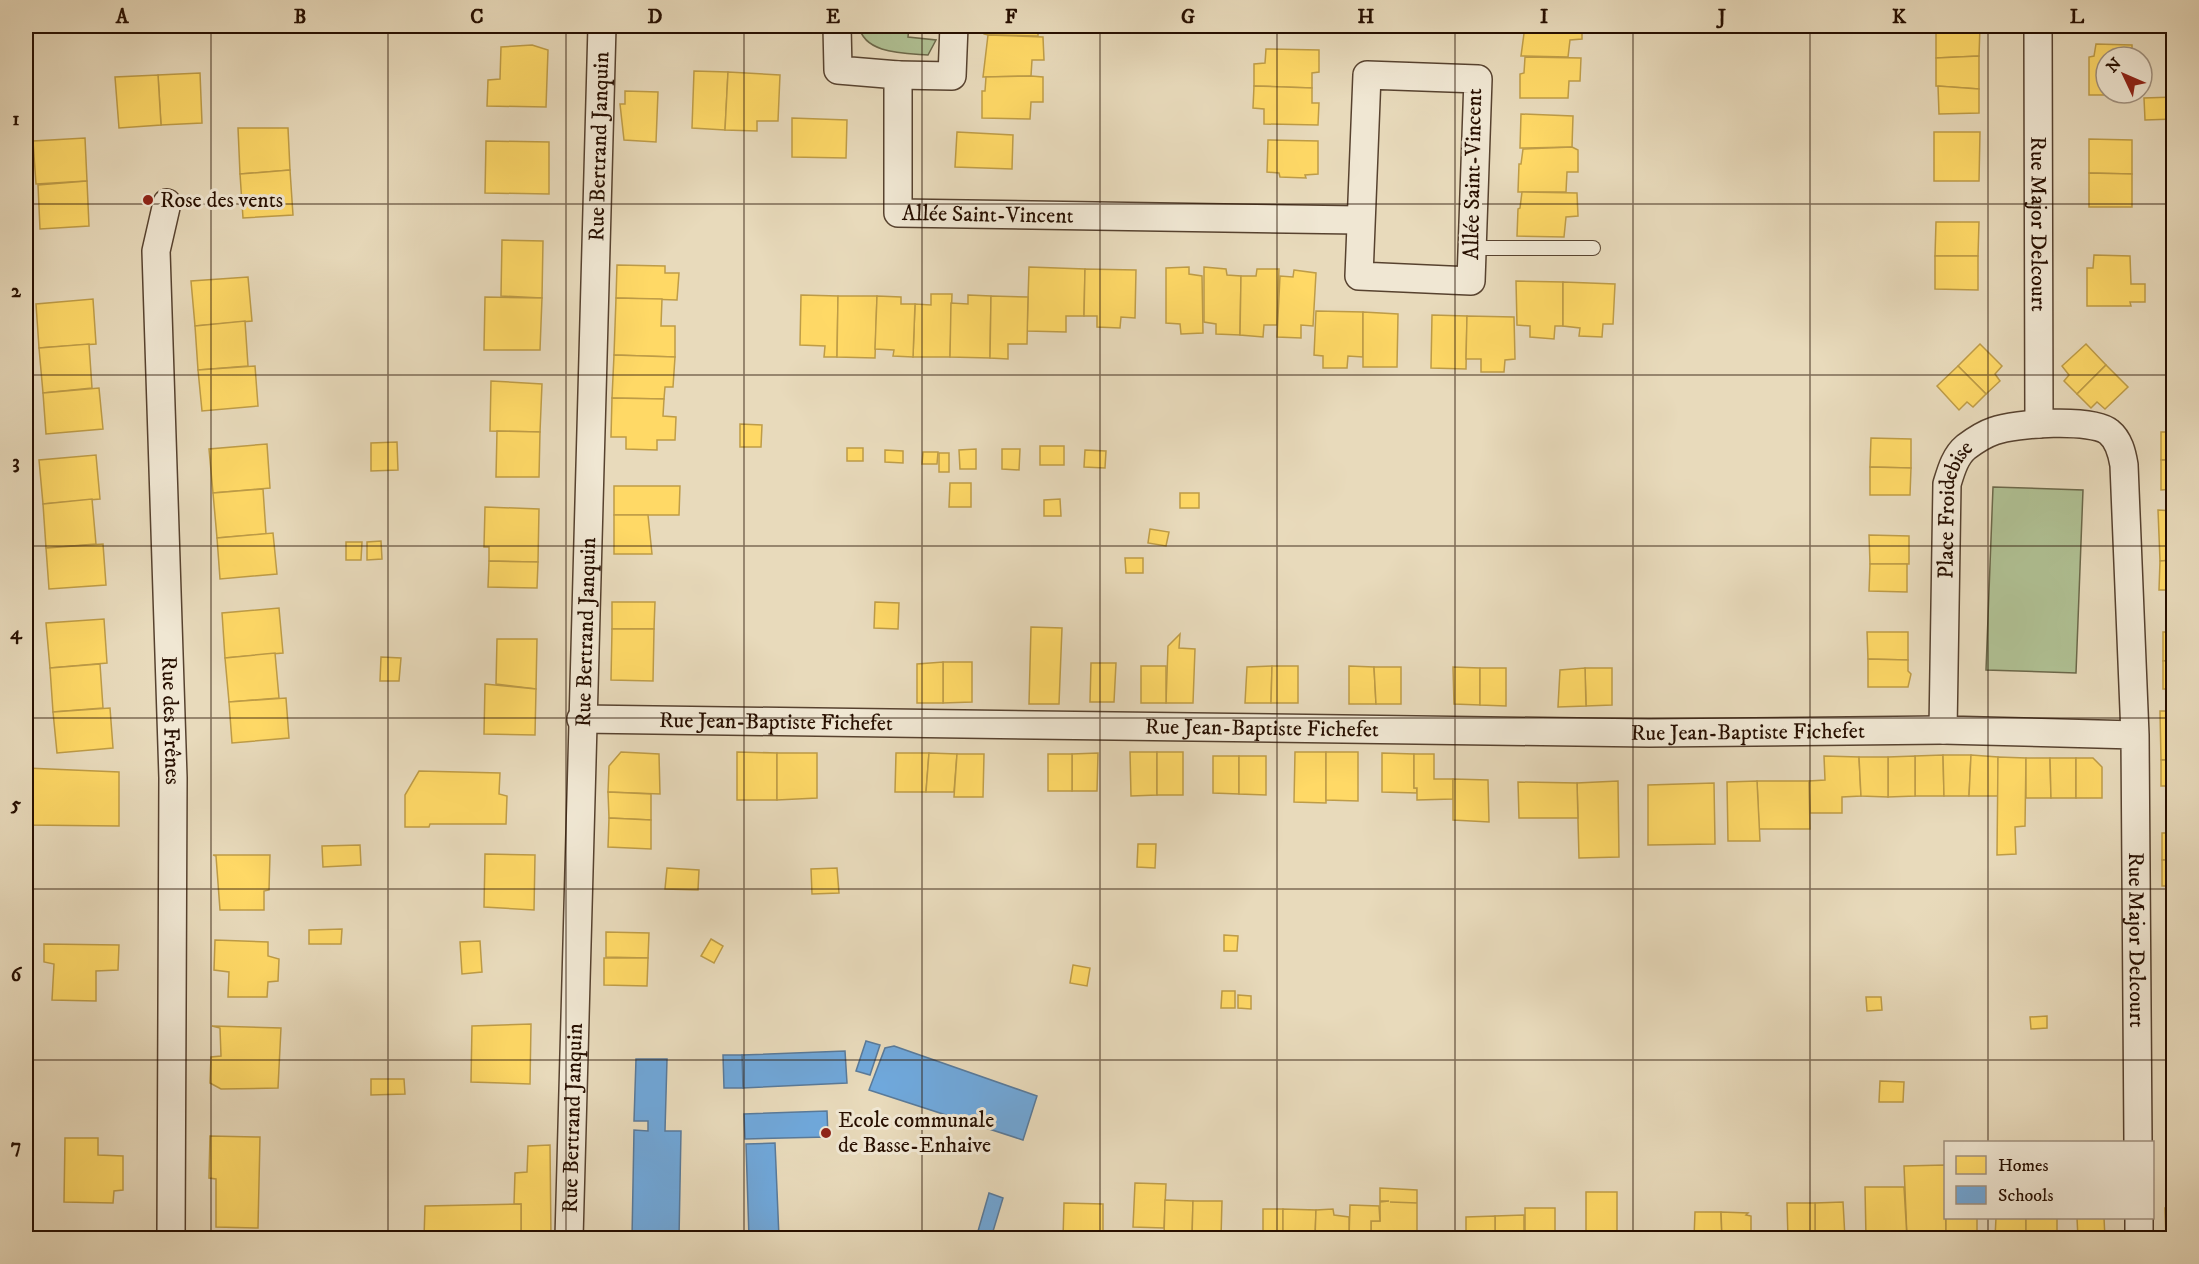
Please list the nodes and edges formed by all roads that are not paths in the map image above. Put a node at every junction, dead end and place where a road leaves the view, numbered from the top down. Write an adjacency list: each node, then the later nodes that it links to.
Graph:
1 (602, 26): 11 (street, Rue Bertrand Janquin)
2 (837, 26): 5 (street)
3 (954, 26): 5 (street)
4 (2038, 26): 10 (street, Rue Major Delcourt)
5 (898, 75): 7 (street, Allée Saint-Vincent)
6 (167, 203): 16 (street, Rue des Frênes)
7 (1359, 220): 8 (street, Allée Saint-Vincent); 8 (street, Allée Saint-Vincent)
8 (1473, 248): 9 (lane)
9 (1593, 248)
10 (2039, 424): 12 (street, Place Froidebise); 13 (street, Place Froidebise)
11 (581, 719): 12 (street, Rue Jean-Baptiste Fichefet); 17 (street, Rue Bertrand Janquin)
12 (1942, 730): 13 (street)
13 (2135, 735): 14 (street, Rue Major Delcourt)
14 (2138, 1141)
15 (2139, 1219): 18 (street)
16 (171, 1239)
17 (569, 1239)
18 (2139, 1239)

